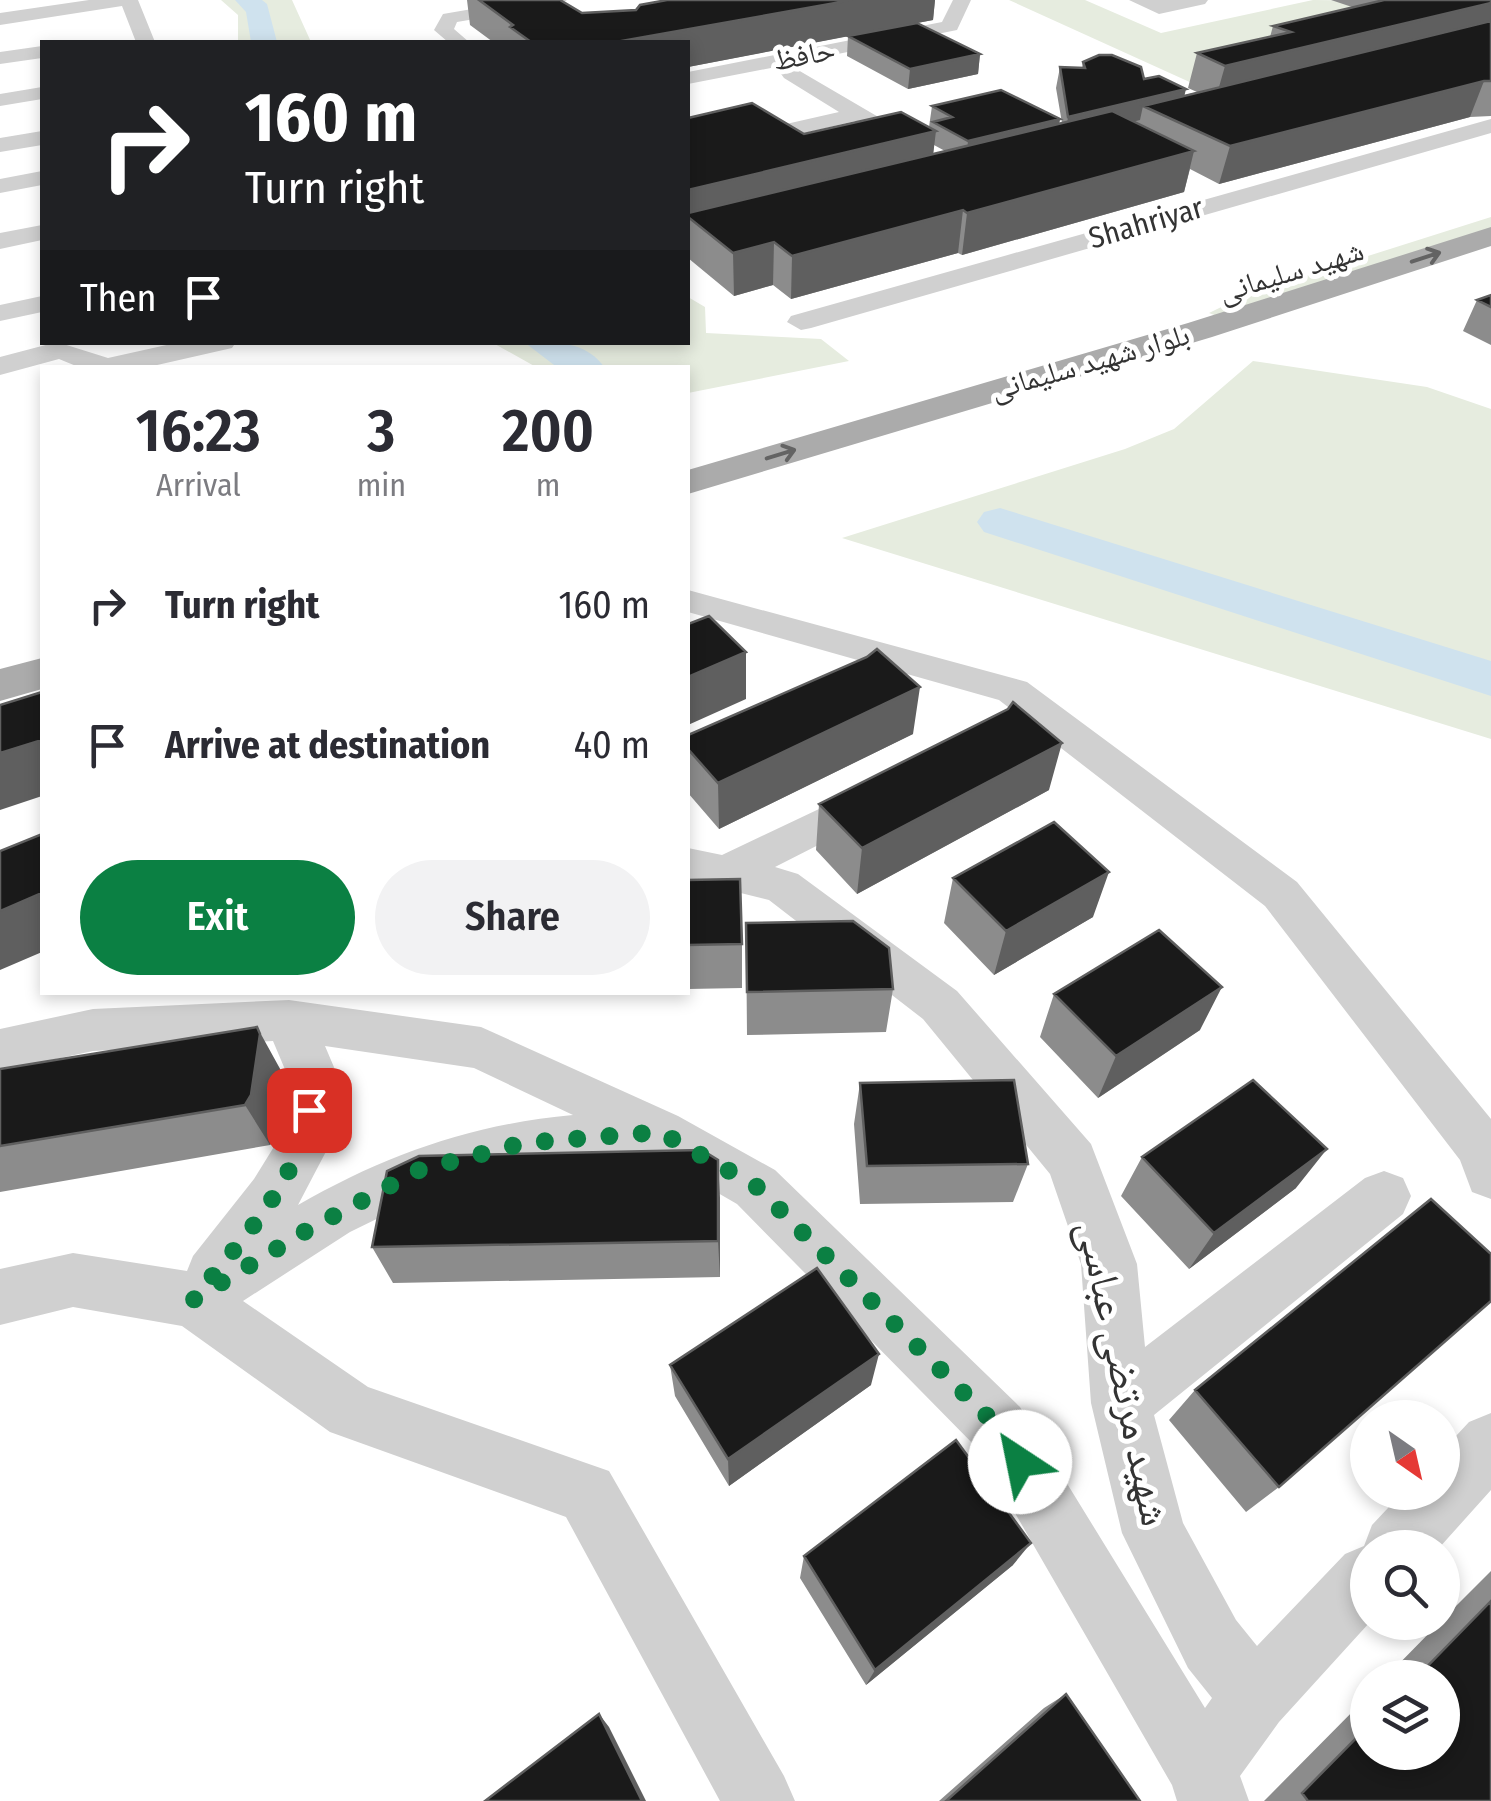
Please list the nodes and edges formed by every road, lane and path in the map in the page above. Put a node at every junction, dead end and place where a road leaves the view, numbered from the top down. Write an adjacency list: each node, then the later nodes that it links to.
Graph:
1 (127, 0): 7 (street); 8 (street)
2 (558, 0): 6 (street)
3 (962, 0): 12 (street, حافظ)
4 (1138, 0): 5 (street)
5 (1200, 0)
6 (449, 7): 9 (street)
7 (0, 19)
8 (139, 40)
9 (457, 40)
10 (40, 52): 11 (street)
11 (0, 58)
12 (781, 60): 13 (street, حافظ); 16 (street)
13 (690, 78)
14 (40, 94): 15 (street)
15 (0, 100)
16 (858, 114): 18 (street); 21 (street)
17 (1491, 126): 25 (street, Shahriyar)
18 (763, 136)
19 (40, 138): 20 (street)
20 (0, 145)
21 (947, 166)
22 (40, 178): 24 (street)
23 (1195, 184): 25 (street)
24 (0, 186)
25 (1226, 200): 33 (street, Shahriyar)
26 (1491, 209): 31 (main road, شهید سلیمانی)
27 (40, 233): 29 (street)
28 (1491, 236): 34 (main road, بلوار شهید سلیمانی, one-way to 28)
29 (0, 242)
30 (40, 304): 32 (street)
31 (1167, 310): 34 (main road); 39 (main road, شهید سلیمانی)
32 (0, 313)
33 (801, 322)
34 (1200, 330): 40 (main road, بلوار شهید سلیمانی, one-way to 34)
35 (209, 345): 37 (street)
36 (98, 365): 38 (street)
37 (119, 365)
38 (0, 366)
39 (690, 449)
40 (690, 481)
41 (690, 602): 52 (street)
42 (40, 636): 43 (main road)
43 (0, 647)
44 (40, 674): 45 (main road)
45 (0, 686)
46 (914, 778): 47 (street)
47 (706, 868): 56 (street, شهید مرتضی عباسی)
48 (103, 1011): 49 (street); 50 (street)
49 (288, 1020): 51 (street); 55 (street)
50 (0, 1050)
51 (660, 1132): 55 (street); 61 (street)
52 (1491, 1175)
53 (1384, 1196): 56 (street)
54 (0, 1297): 55 (street)
55 (193, 1300): 62 (street)
56 (1122, 1403): 60 (street, شهید مرتضی عباسی)
57 (1491, 1444): 58 (street)
58 (1411, 1530)
59 (1350, 1596): 60 (street)
60 (1254, 1698): 61 (street)
61 (1208, 1785)
62 (759, 1801)

